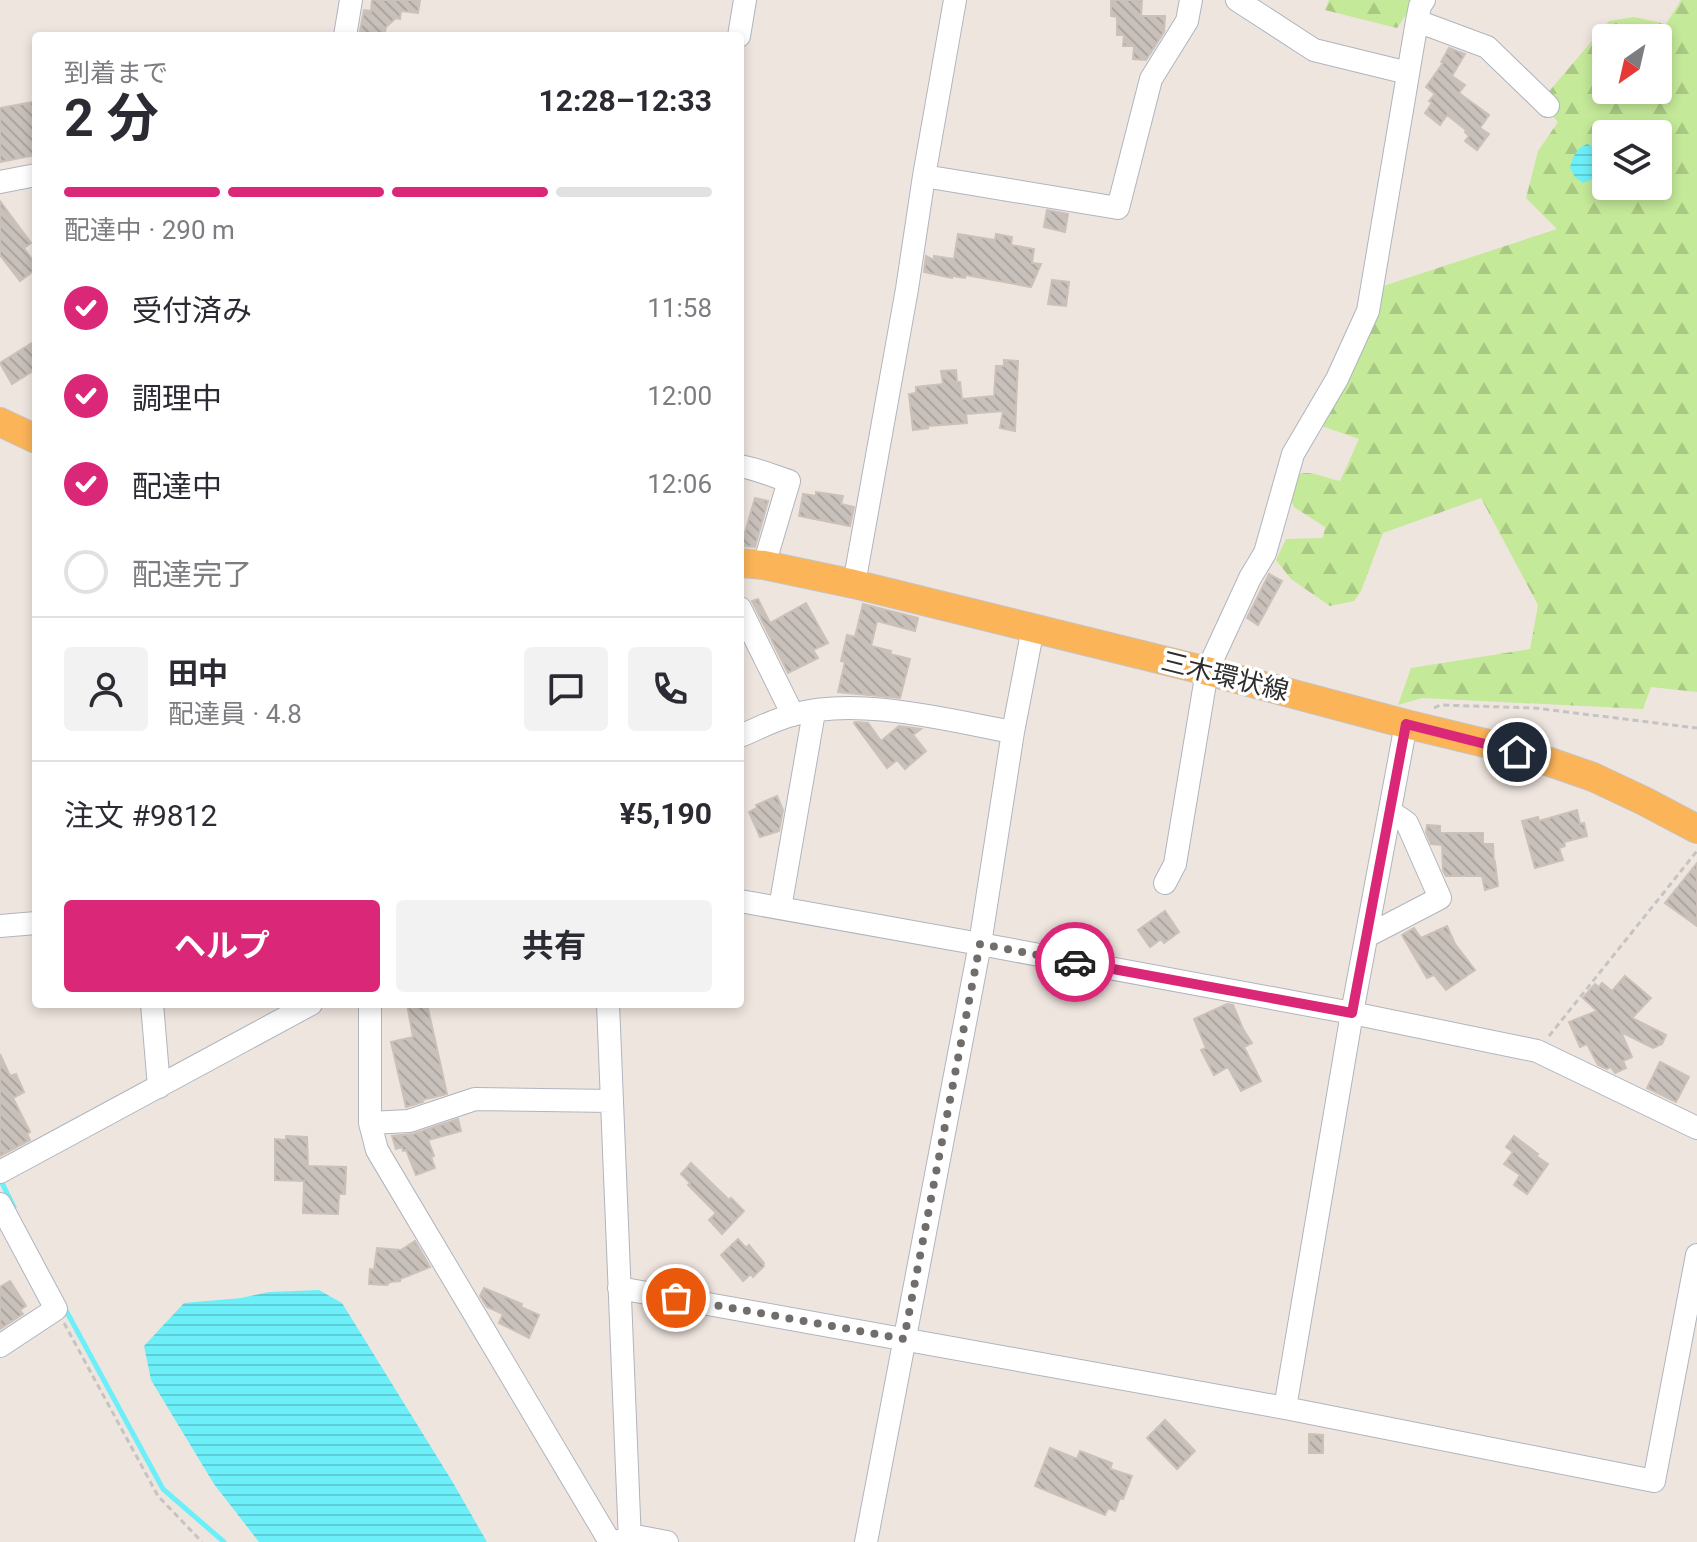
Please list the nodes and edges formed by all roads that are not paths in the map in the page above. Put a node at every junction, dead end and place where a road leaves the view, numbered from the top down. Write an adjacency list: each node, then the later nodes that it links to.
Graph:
1 (351, 0): 7 (street)
2 (745, 0): 8 (street)
3 (955, 0): 12 (street)
4 (1191, 0): 12 (street)
5 (1237, 0): 9 (street)
6 (1420, 10): 9 (street); 10 (street)
7 (346, 32)
8 (740, 32)
9 (1408, 73): 21 (street)
10 (1548, 106)
11 (32, 176): 13 (street)
12 (924, 176): 18 (street)
13 (0, 182)
14 (0, 422): 15 (main road)
15 (32, 437)
16 (744, 467): 17 (street)
17 (752, 564): 18 (main road, 三木環状線)
18 (854, 584): 20 (main road, 三木環状線)
19 (744, 615): 22 (street)
20 (1033, 628): 21 (main road, 三木環状線); 24 (street)
21 (1207, 671): 23 (main road, 三木環状線); 28 (street)
22 (803, 713): 24 (street); 25 (street); 30 (street)
23 (1406, 724): 26 (street); 27 (main road, 三木環状線)
24 (1013, 732): 34 (street)
25 (744, 735)
26 (1390, 811): 33 (street); 33 (street)
27 (1697, 829)
28 (1165, 883)
29 (744, 902): 30 (street)
30 (780, 908): 34 (street)
31 (32, 923): 32 (street)
32 (0, 926)
33 (1367, 936): 39 (street)
34 (980, 944): 39 (street); 48 (street)
35 (152, 1008): 40 (street)
36 (304, 1008): 40 (street)
37 (370, 1008): 42 (street)
38 (608, 1008): 41 (street)
39 (1352, 1013): 43 (street); 50 (street)
40 (159, 1087): 44 (street)
41 (612, 1101): 42 (street); 47 (street)
42 (370, 1123): 51 (street)
43 (1697, 1128)
44 (0, 1172)
45 (0, 1204): 49 (street)
46 (1697, 1255): 50 (street)
47 (619, 1288): 48 (street); 51 (street)
48 (904, 1339): 50 (street); 53 (street)
49 (0, 1346)
50 (1285, 1408)
51 (622, 1540): 52 (street)
52 (667, 1542)
53 (866, 1542)

